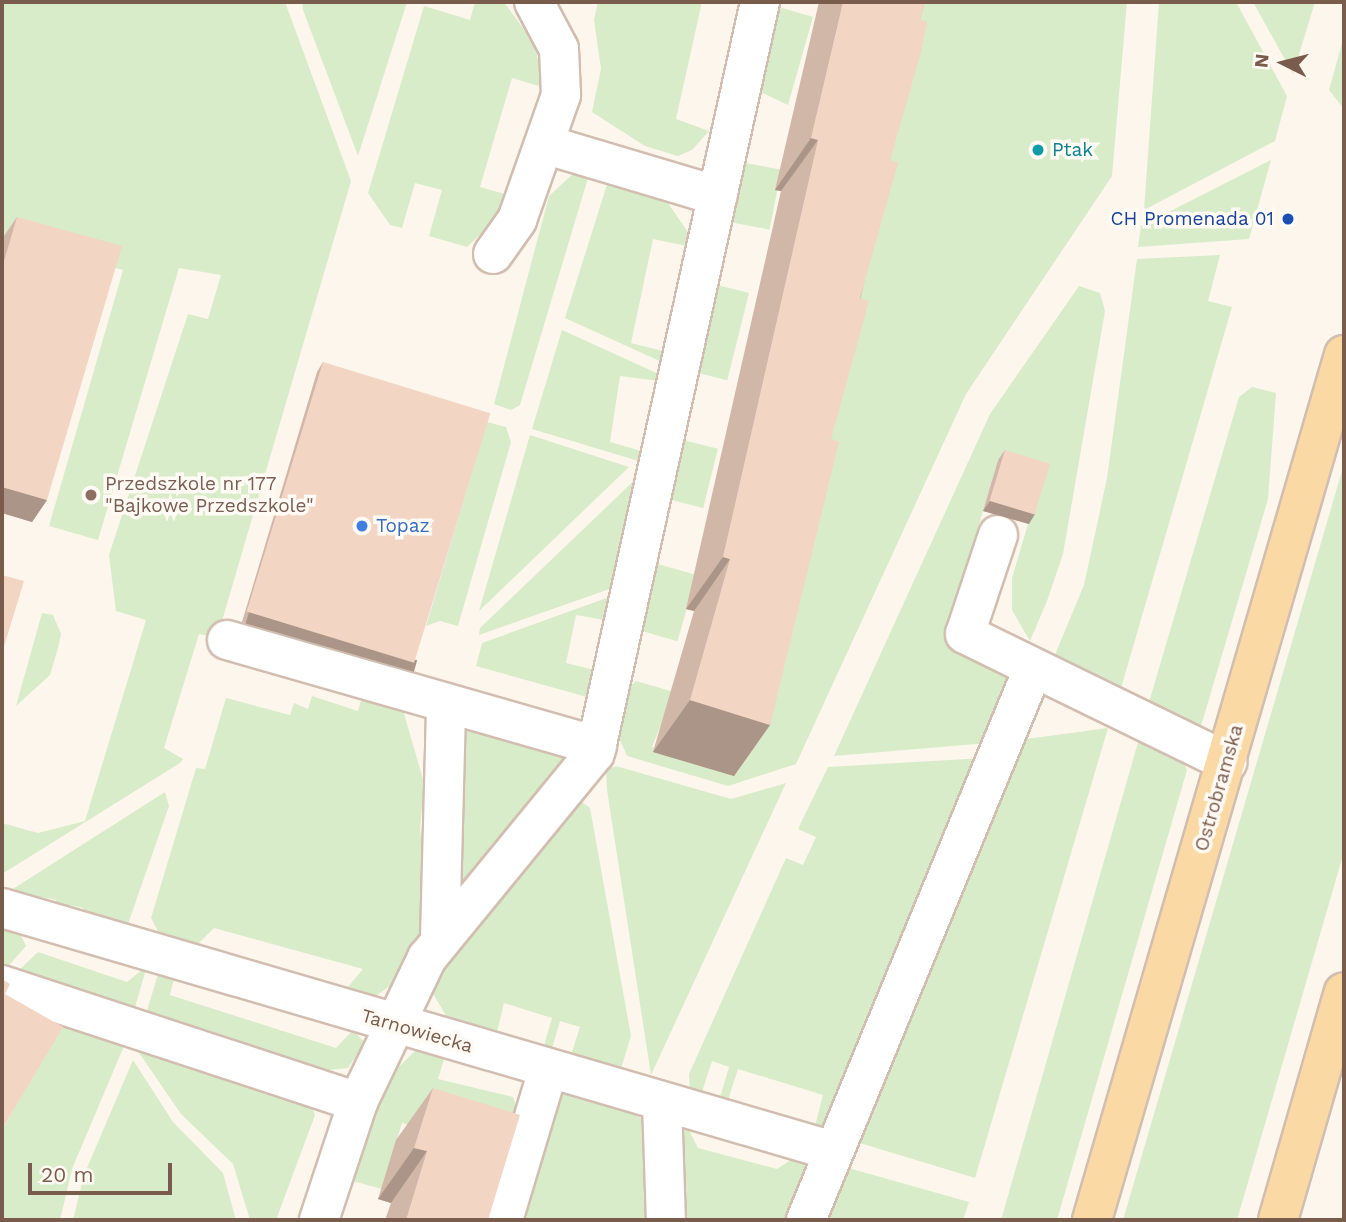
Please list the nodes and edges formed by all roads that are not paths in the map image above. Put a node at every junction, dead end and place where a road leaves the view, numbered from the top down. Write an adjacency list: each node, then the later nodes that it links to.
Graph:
1 (534, 2): 3 (street)
2 (760, 2): 4 (street)
3 (547, 145): 4 (street); 5 (street)
4 (718, 196): 11 (street)
5 (493, 254)
6 (1344, 355): 12 (main road, Ostrobramska)
7 (998, 535): 9 (street)
8 (227, 640): 10 (street)
9 (1033, 669): 12 (street); 22 (street)
10 (446, 703): 11 (street); 14 (street)
11 (597, 746): 14 (street)
12 (1227, 762): 27 (main road, Ostrobramska)
13 (2, 908): 17 (street, Tarnowiecka)
14 (440, 939): 17 (street)
15 (2, 985): 20 (street)
16 (1344, 992): 18 (main road)
17 (394, 1025): 19 (street, Tarnowiecka); 20 (street)
18 (1333, 1065): 28 (main road)
19 (548, 1070): 21 (street, Tarnowiecka); 24 (street)
20 (358, 1102): 23 (street)
21 (662, 1102): 22 (street, Tarnowiecka); 25 (street)
22 (833, 1151): 26 (street)
23 (318, 1220)
24 (503, 1220)
25 (666, 1220)
26 (806, 1220)
27 (1092, 1220)
28 (1278, 1220)

